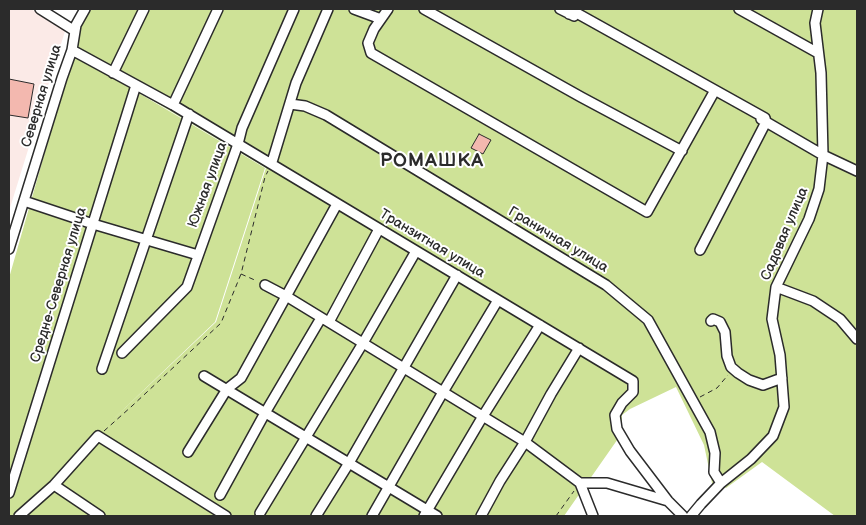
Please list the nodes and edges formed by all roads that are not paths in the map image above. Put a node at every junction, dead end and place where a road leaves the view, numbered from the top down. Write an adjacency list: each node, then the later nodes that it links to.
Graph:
1 (40, 9): 15 (street)
2 (85, 9): 15 (street, Северная улица)
3 (144, 9): 18 (street)
4 (218, 9): 22 (street)
5 (294, 9): 25 (street, Южная улица)
6 (328, 9): 21 (street)
7 (354, 9): 14 (street)
8 (388, 9): 14 (street)
9 (424, 9): 26 (street)
10 (560, 9): 13 (street)
11 (739, 9): 17 (street)
12 (818, 9): 17 (street, Садовая улица)
13 (569, 14): 20 (street); 24 (street)
14 (381, 19): 26 (street)
15 (75, 31): 16 (street, Северная улица)
16 (72, 50): 18 (street, Транзитная улица); 30 (street, Северная улица)
17 (818, 53): 27 (street, Садовая улица)
18 (113, 72): 19 (street, Транзитная улица)
19 (136, 85): 22 (street, Транзитная улица); 32 (street, Средне-Северная улица)
20 (714, 92): 24 (street); 26 (street)
21 (290, 104): 28 (street); 64 (street, Граничная улица)
22 (173, 105): 23 (street, Транзитная улица)
23 (188, 114): 25 (street, Транзитная улица); 34 (street)
24 (767, 122): 27 (street); 37 (street)
25 (238, 144): 28 (street, Транзитная улица); 38 (street, Южная улица)
26 (682, 151)
27 (824, 155): 29 (street); 41 (street, Садовая улица)
28 (272, 163): 31 (street, Транзитная улица)
29 (857, 171)
30 (24, 201): 32 (street); 35 (street, Северная улица)
31 (337, 204): 33 (street, Транзитная улица); 42 (street)
32 (93, 224): 34 (street); 67 (street, Средне-Северная улица)
33 (379, 229): 36 (street, Транзитная улица); 44 (street)
34 (146, 239): 38 (street); 52 (street)
35 (9, 249)
36 (416, 251): 39 (street, Транзитная улица); 48 (street)
37 (702, 251)
38 (198, 255): 50 (street, Южная улица)
39 (457, 275): 43 (street, Транзитная улица); 51 (street)
40 (265, 285): 42 (street)
41 (776, 287): 47 (street); 54 (street, Садовая улица)
42 (286, 296): 44 (street); 55 (street)
43 (498, 300): 46 (street, Транзитная улица); 56 (street)
44 (325, 320): 48 (street); 57 (street)
45 (710, 321): 54 (street)
46 (540, 325): 49 (street, Транзитная улица); 58 (street)
47 (857, 339)
48 (363, 343): 51 (street); 59 (street)
49 (579, 348): 60 (street); 69 (street, Транзитная улица)
50 (122, 352)
51 (403, 367): 56 (street); 62 (street)
52 (102, 369)
53 (204, 376): 55 (street)
54 (782, 378): 64 (street, Садовая улица)
55 (227, 389): 57 (street); 61 (street)
56 (443, 392): 58 (street); 66 (street)
57 (266, 413): 59 (street); 68 (street)
58 (482, 416): 60 (street); 71 (street)
59 (305, 437): 62 (street); 70 (street)
60 (525, 442): 63 (street); 78 (street)
61 (188, 452)
62 (349, 463): 66 (street); 75 (street)
63 (580, 483): 69 (street); 79 (street)
64 (721, 483): 81 (street, Садовая улица)
65 (54, 485): 72 (street); 73 (street); 74 (street)
66 (388, 487): 71 (street); 76 (street)
67 (9, 493)
68 (220, 495)
69 (668, 501): 80 (street, Транзитная улица)
70 (260, 513)
71 (426, 513): 77 (street)
72 (19, 516)
73 (100, 516)
74 (226, 516)
75 (316, 516)
76 (372, 516)
77 (437, 516)
78 (481, 516)
79 (593, 516)
80 (683, 516)
81 (691, 516)

